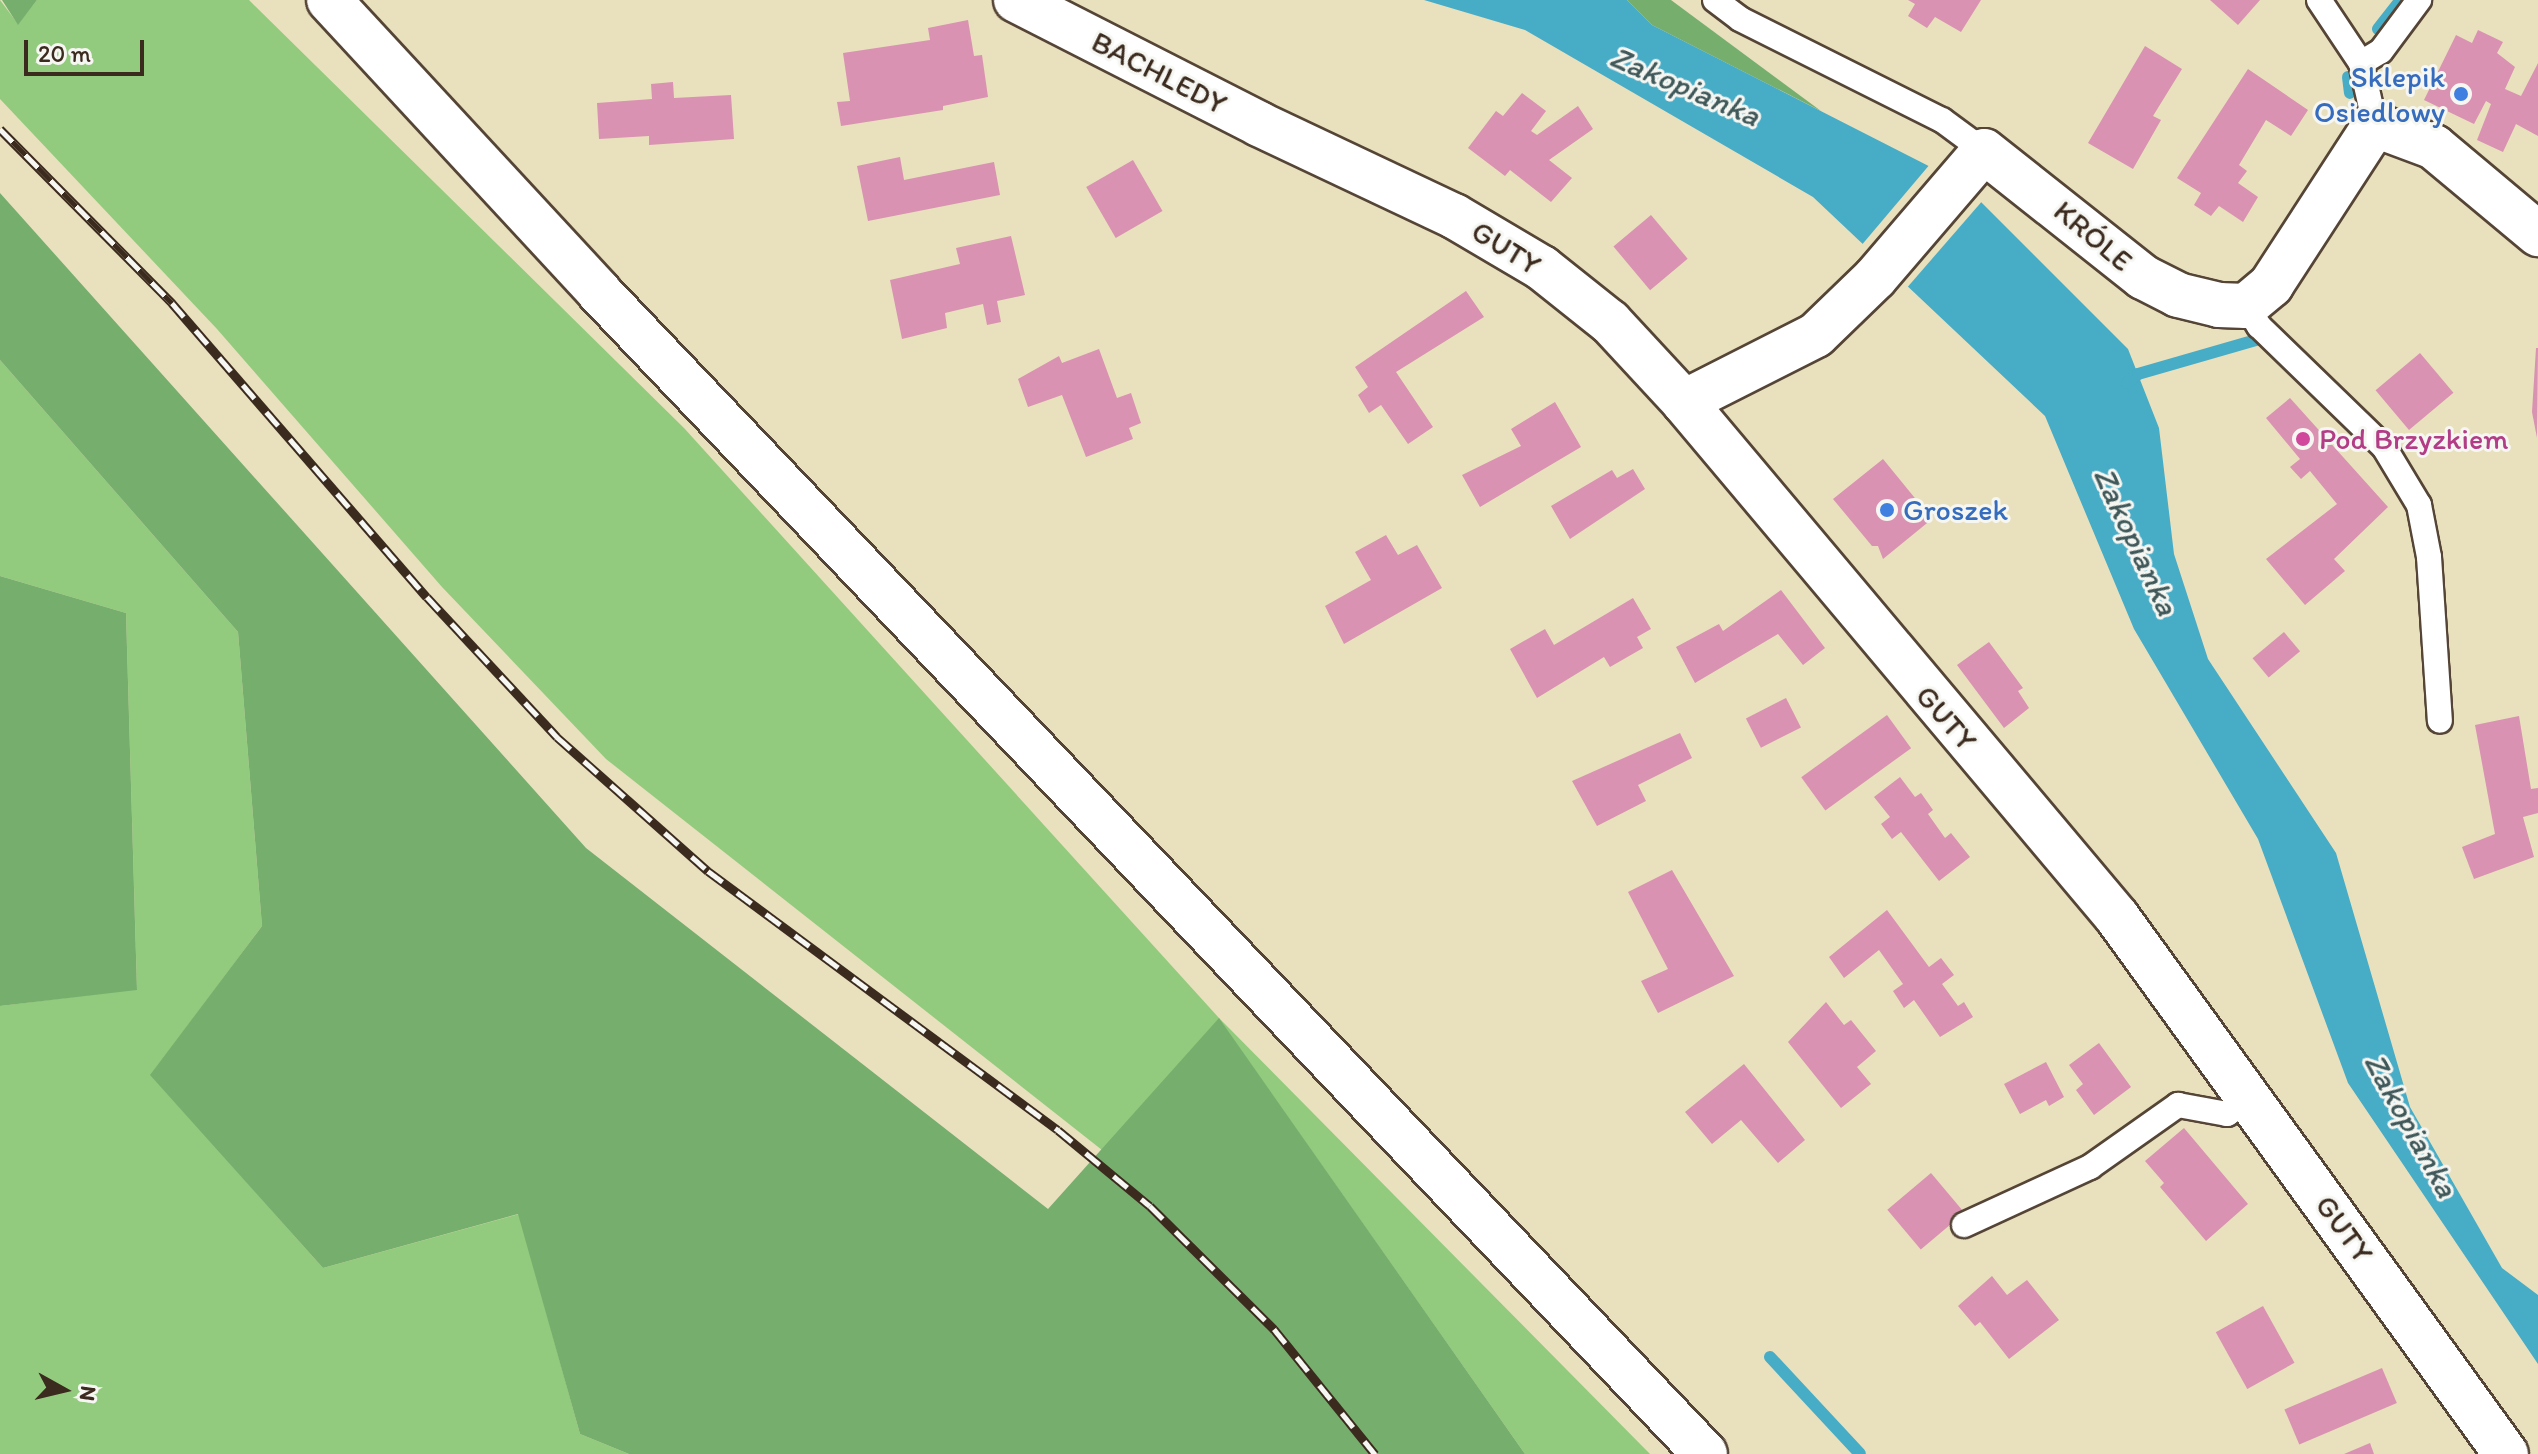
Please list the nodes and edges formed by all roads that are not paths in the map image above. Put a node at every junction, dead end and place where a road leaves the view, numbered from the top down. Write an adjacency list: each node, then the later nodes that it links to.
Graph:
1 (329, 0): 16 (street)
2 (1016, 0): 7 (street, BACHLEDY)
3 (1715, 0): 9 (lane)
4 (2319, 0): 6 (lane)
5 (2419, 0): 6 (lane)
6 (2361, 63): 8 (lane)
7 (1259, 124): 12 (street, GUTY)
8 (2375, 125): 10 (street); 11 (street)
9 (1979, 156): 11 (street, KRÓLE); 12 (street)
10 (2538, 234)
11 (2246, 306): 13 (lane)
12 (1684, 402): 14 (street, GUTY)
13 (2440, 721)
14 (2249, 1099): 15 (lane); 17 (street, GUTY)
15 (1964, 1225)
16 (1705, 1454)
17 (2506, 1454)

